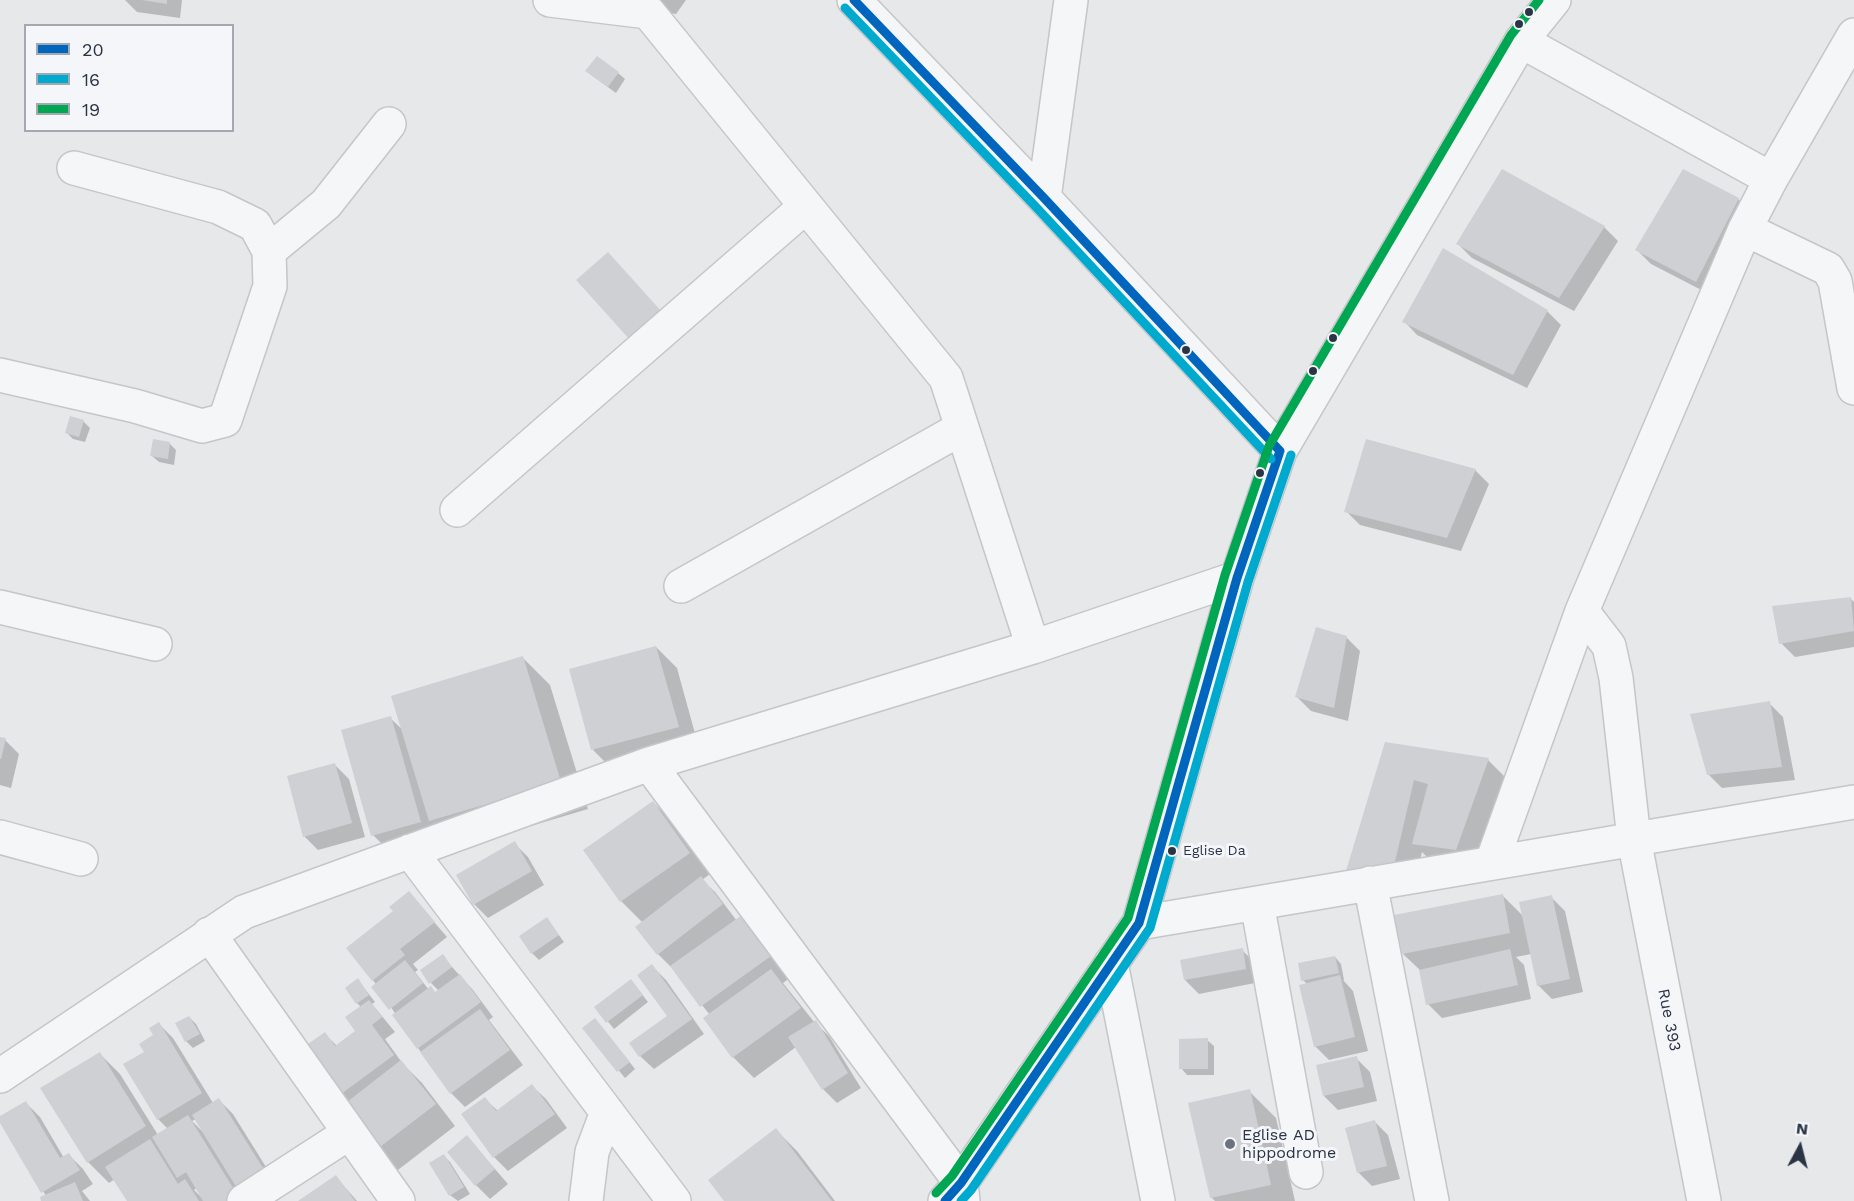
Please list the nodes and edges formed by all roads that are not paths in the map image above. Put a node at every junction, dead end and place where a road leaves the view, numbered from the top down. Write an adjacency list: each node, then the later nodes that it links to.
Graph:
1 (550, 0): 5 (street)
2 (854, 0): 11 (street)
3 (1071, 0): 11 (street)
4 (1554, 0): 7 (street)
5 (654, 6): 12 (street)
6 (1854, 35): 10 (street)
7 (1521, 41): 10 (street); 18 (street)
8 (388, 124): 14 (street)
9 (74, 168): 14 (street)
10 (1771, 179): 13 (street)
11 (1044, 198): 18 (street)
12 (806, 206): 17 (street); 19 (street)
13 (1745, 229): 16 (street); 23 (street)
14 (269, 251): 15 (street)
15 (0, 375)
16 (1854, 388)
17 (962, 428): 21 (street); 25 (street)
18 (1280, 451): 20 (street)
19 (457, 510)
20 (1237, 578): 25 (street); 35 (street)
21 (681, 586)
22 (0, 607): 24 (street)
23 (1582, 611): 29 (street, Rue 393); 32 (street)
24 (155, 644)
25 (1033, 647): 26 (street)
26 (649, 764): 30 (street); 42 (street)
27 (1854, 802): 29 (street)
28 (0, 837): 31 (street)
29 (1634, 839): 32 (street); 49 (street, Rue 393)
30 (410, 851): 36 (street); 39 (street)
31 (81, 859)
32 (1492, 862): 33 (street)
33 (1370, 883): 34 (street); 48 (street)
34 (1257, 903): 35 (street); 41 (street)
35 (1139, 923): 37 (street)
36 (209, 934): 38 (street); 40 (street)
37 (1111, 963): 42 (street); 47 (street)
38 (0, 1076)
39 (607, 1112): 45 (street); 46 (street)
40 (349, 1133): 43 (street); 44 (street)
41 (1306, 1172)
42 (956, 1195)
43 (244, 1201)
44 (398, 1201)
45 (586, 1201)
46 (674, 1201)
47 (1158, 1201)
48 (1432, 1201)
49 (1704, 1201)

